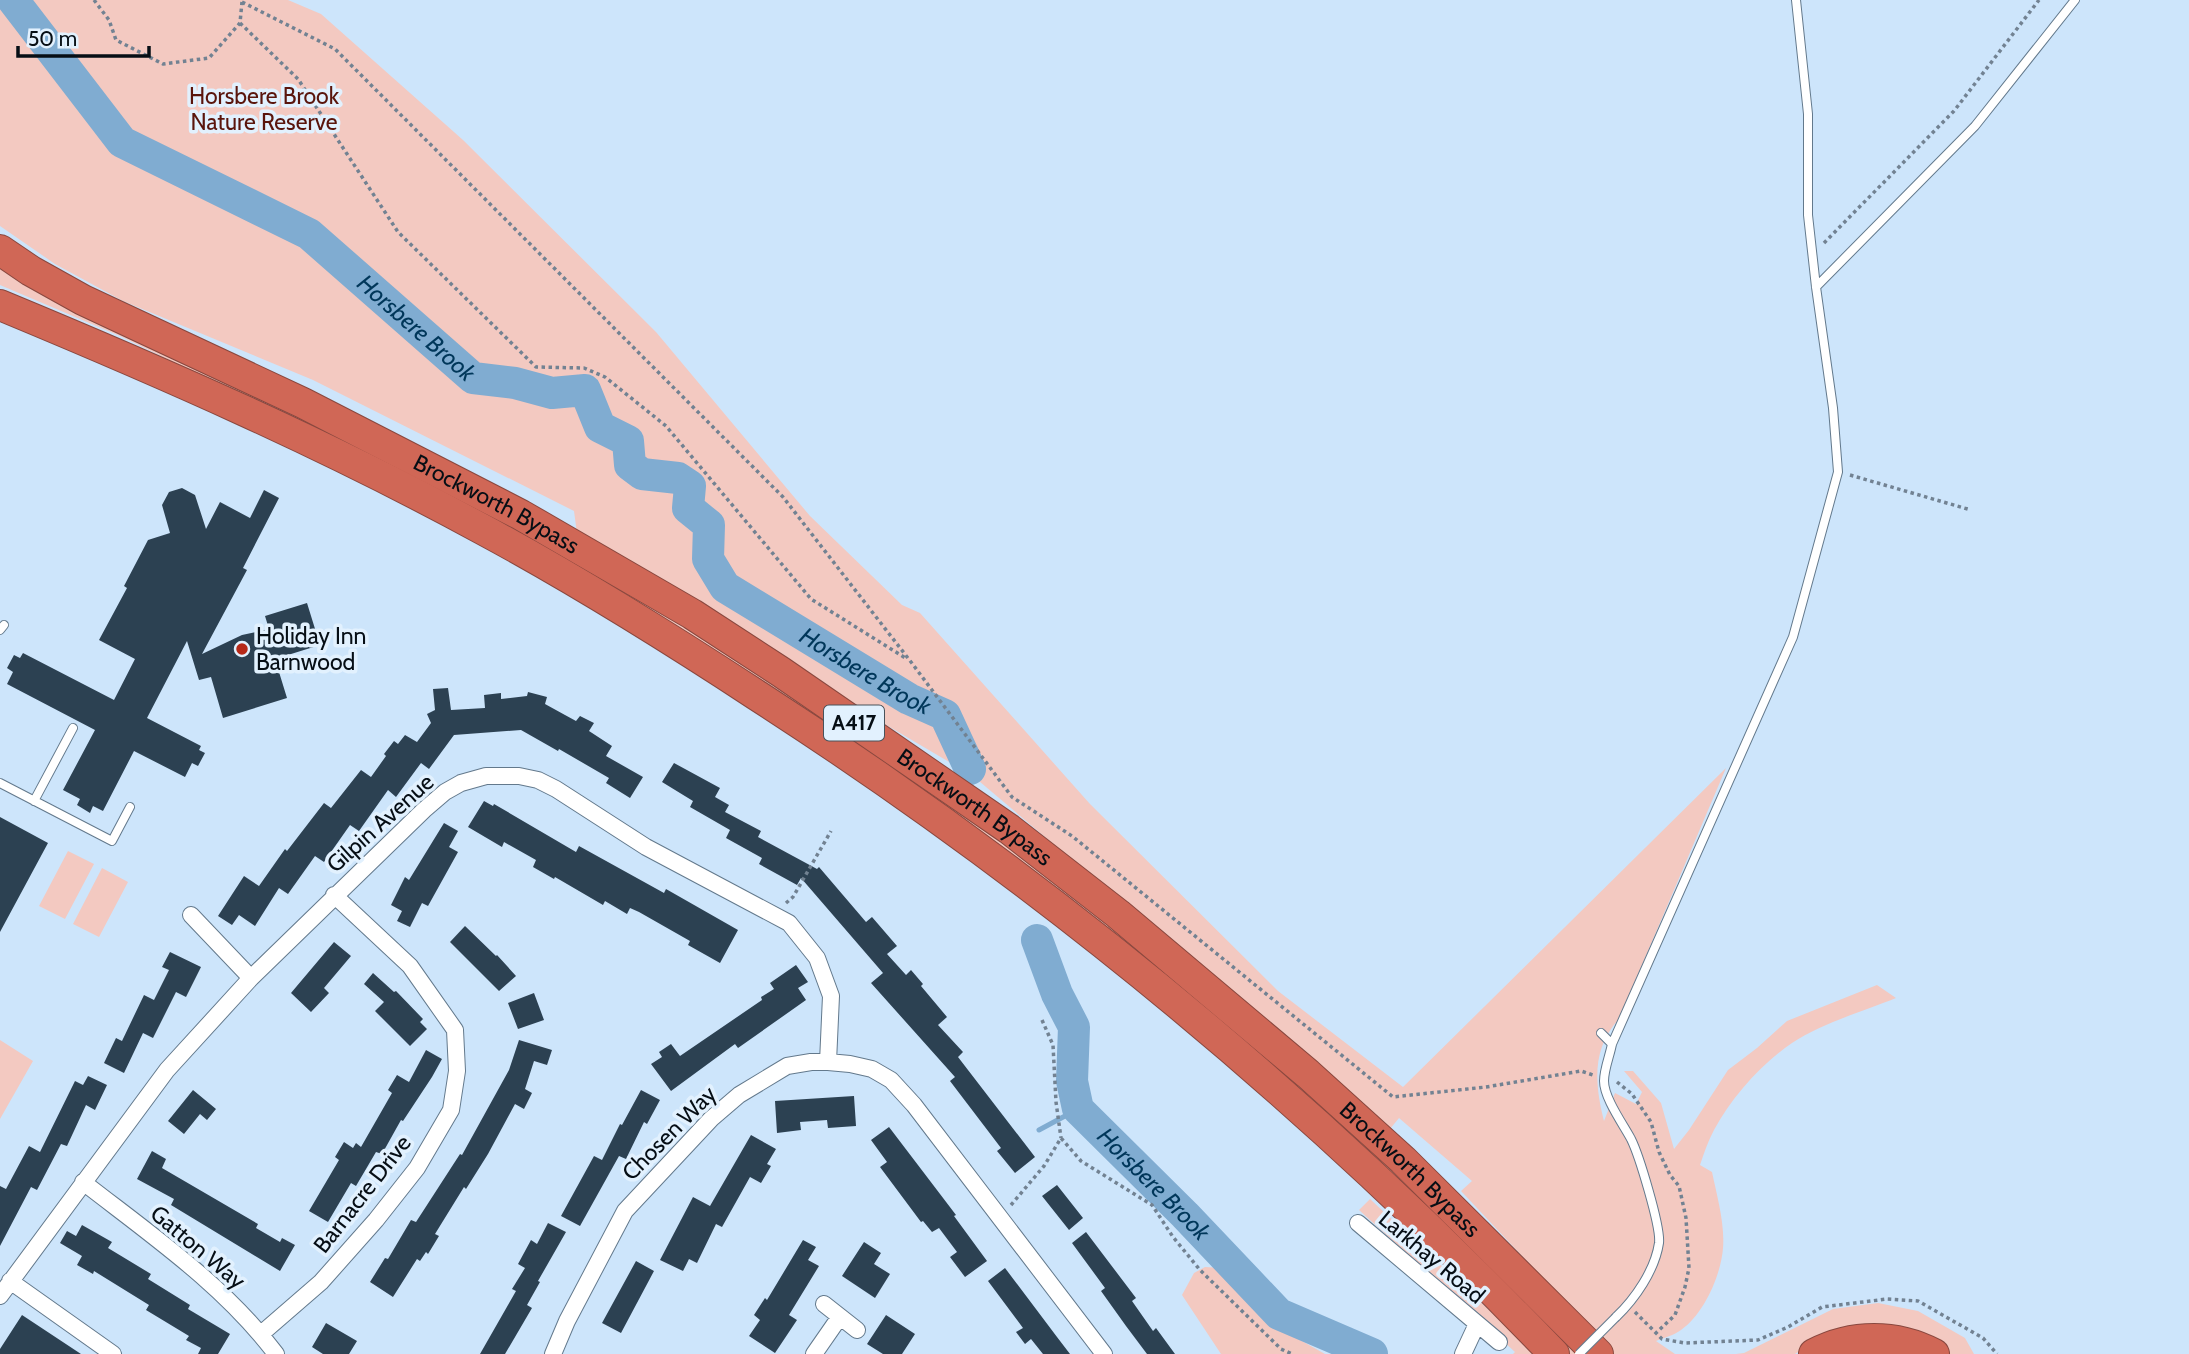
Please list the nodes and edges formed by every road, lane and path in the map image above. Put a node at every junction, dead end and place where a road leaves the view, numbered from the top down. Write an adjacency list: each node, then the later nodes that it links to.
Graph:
1 (94, 0): 6 (path)
2 (1796, 0): 8 (lane)
3 (2039, 0): 8 (path)
4 (2074, 0): 9 (lane)
5 (242, 1): 6 (path); 13 (path)
6 (240, 23): 13 (path)
7 (0, 250): 51 (highway, Brockworth Bypass / A417)
8 (1813, 255): 9 (lane)
9 (1816, 287): 11 (lane)
10 (0, 305): 49 (highway, Brockworth Bypass / A417)
11 (1838, 472): 12 (path); 25 (lane)
12 (1971, 510)
13 (911, 662): 27 (path)
14 (73, 728): 16 (lane)
15 (0, 783): 16 (lane)
16 (34, 801): 17 (lane)
17 (130, 807)
18 (831, 831): 20 (path)
19 (334, 895): 20 (street, Gilpin Avenue); 22 (street, Gilpin Avenue); 40 (street, Barnacre Drive)
20 (774, 914): 26 (street, Gilpin Avenue)
21 (191, 915): 22 (street)
22 (251, 978): 29 (street, Gilpin Avenue)
23 (1042, 1020): 28 (path)
24 (1601, 1033): 25 (lane)
25 (1612, 1044): 27 (lane)
26 (828, 1062): 30 (street, Chosen Way); 44 (street, Chosen Way)
27 (1604, 1081): 35 (lane); 39 (path)
28 (1061, 1138): 30 (path); 47 (path)
29 (83, 1182): 32 (street, Gilpin Avenue); 40 (street, Gatton Way)
30 (1000, 1217): 46 (street, Chosen Way)
31 (1358, 1223): 37 (street, Larkhay Road)
32 (10, 1281): 33 (street, Gilpin Avenue); 42 (street)
33 (0, 1296)
34 (824, 1304): 36 (street)
35 (1630, 1304): 39 (path); 50 (lane, bridge)
36 (839, 1318): 38 (street); 45 (street)
37 (1477, 1325): 41 (street, Larkhay Road); 48 (street, Larkhay Road)
38 (857, 1330)
39 (1656, 1333): 54 (path)
40 (261, 1334): 43 (street, Gatton Way)
41 (1499, 1342)
42 (113, 1354)
43 (276, 1354)
44 (553, 1354)
45 (814, 1354)
46 (1104, 1354)
47 (1292, 1354)
48 (1463, 1354)
49 (1554, 1354)
50 (1579, 1354)
51 (1598, 1354)
52 (1814, 1354): 53 (highway)
53 (1934, 1354)
54 (1997, 1354)

